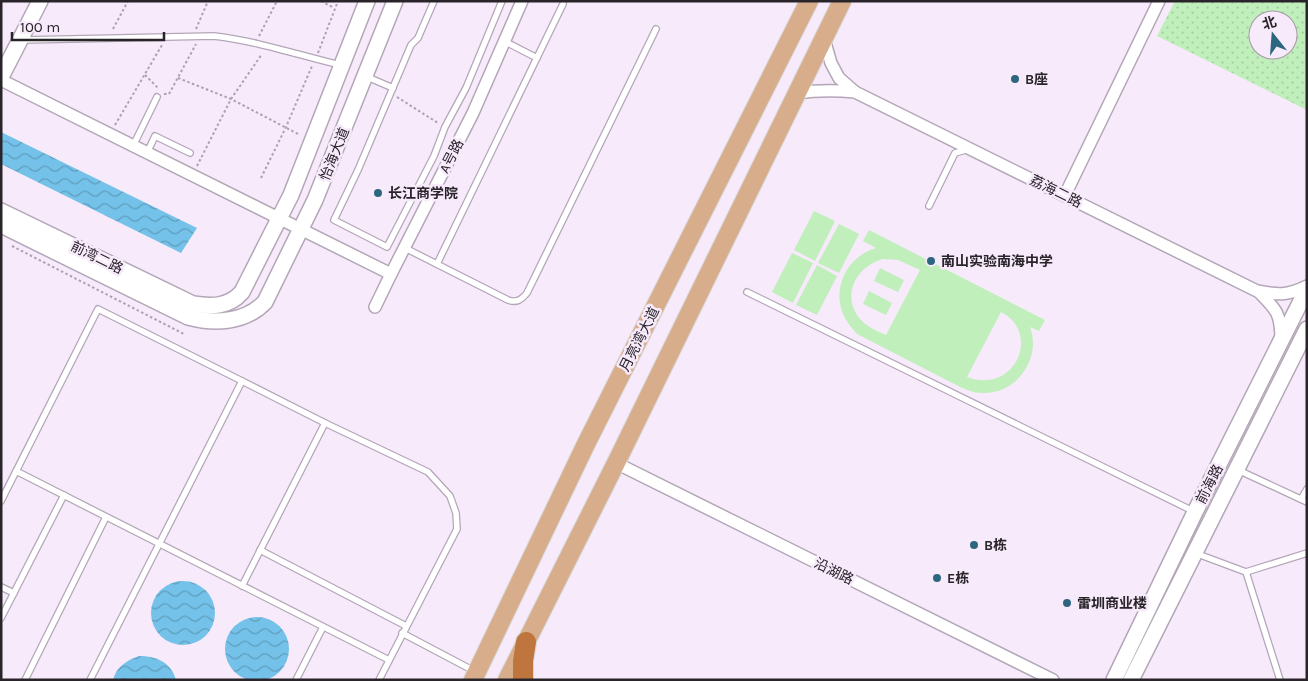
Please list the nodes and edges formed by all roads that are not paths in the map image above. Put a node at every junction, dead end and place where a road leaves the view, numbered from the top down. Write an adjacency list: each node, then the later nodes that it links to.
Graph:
1 (40, 1): 13 (street)
2 (367, 1): 16 (street, 怡海大道)
3 (395, 1): 17 (street, 怡海大道)
4 (434, 1): 19 (lane)
5 (502, 1): 19 (lane)
6 (809, 1): 68 (main road, 月亮湾大道)
7 (842, 1): 12 (main road)
8 (1159, 1): 27 (street)
9 (518, 2): 14 (street, A号路)
10 (563, 4): 15 (lane)
11 (656, 29): 34 (lane)
12 (824, 39): 20 (street, 荔海二路); 21 (main road)
13 (20, 40): 16 (lane); 18 (street)
14 (504, 41): 15 (lane); 33 (street, A号路)
15 (537, 58): 34 (lane)
16 (342, 66): 30 (street, 怡海大道)
17 (365, 76): 19 (lane); 32 (street, 怡海大道)
18 (1, 78): 23 (street)
19 (392, 91)
20 (855, 92): 21 (street, 荔海二路); 24 (street, 荔海二路)
21 (797, 93): 45 (main road)
22 (158, 97): 23 (lane)
23 (133, 146): 25 (street)
24 (971, 149): 27 (street, 荔海二路); 28 (lane)
25 (147, 152): 26 (lane); 30 (street)
26 (190, 153)
27 (1065, 195): 37 (street, 荔海二路)
28 (929, 206)
29 (1, 211): 40 (street, 前湾二路)
30 (280, 219): 32 (street); 40 (street, 怡海大道)
31 (1, 225): 40 (street, 前湾二路)
32 (301, 229): 35 (street); 40 (street, 怡海大道)
33 (405, 248): 34 (lane); 35 (street, A号路)
34 (437, 264)
35 (391, 274): 39 (street, A号路)
36 (1307, 288): 37 (street, 荔海二路); 42 (street, 前海路)
37 (1257, 291): 42 (street, 荔海二路)
38 (747, 292): 52 (lane)
39 (376, 307)
40 (191, 311)
41 (1307, 329): 46 (street, 前海路)
42 (1281, 342): 52 (street, 前海路)
43 (242, 381): 44 (lane); 47 (lane); 54 (lane)
44 (325, 423): 55 (lane); 63 (lane)
45 (616, 463): 66 (main road); 75 (street, 沿湖路)
46 (1236, 469): 51 (lane); 56 (street, 前海路)
47 (16, 471): 49 (lane); 50 (lane)
48 (1307, 489): 51 (lane)
49 (64, 495): 53 (lane); 61 (lane)
50 (1, 501)
51 (1304, 501)
52 (1195, 512): 76 (street, 前海路)
53 (106, 517): 54 (lane); 69 (lane)
54 (159, 544): 59 (lane); 70 (lane)
55 (260, 550): 59 (lane); 63 (lane)
56 (1194, 552): 58 (lane); 77 (street, 前海路)
57 (1307, 553): 58 (lane)
58 (1246, 572): 78 (lane)
59 (242, 586): 64 (lane)
60 (1, 587): 61 (lane)
61 (14, 593): 62 (lane)
62 (1, 618)
63 (406, 626): 65 (lane)
64 (323, 627): 67 (lane); 71 (lane)
65 (402, 633): 67 (lane); 68 (lane)
66 (526, 642): 73 (main road); 74 (highway)
67 (389, 660): 72 (lane)
68 (475, 676)
69 (25, 680)
70 (90, 680)
71 (296, 680)
72 (379, 680)
73 (507, 680)
74 (523, 680)
75 (1053, 680)
76 (1114, 680)
77 (1130, 680)
78 (1280, 680)

